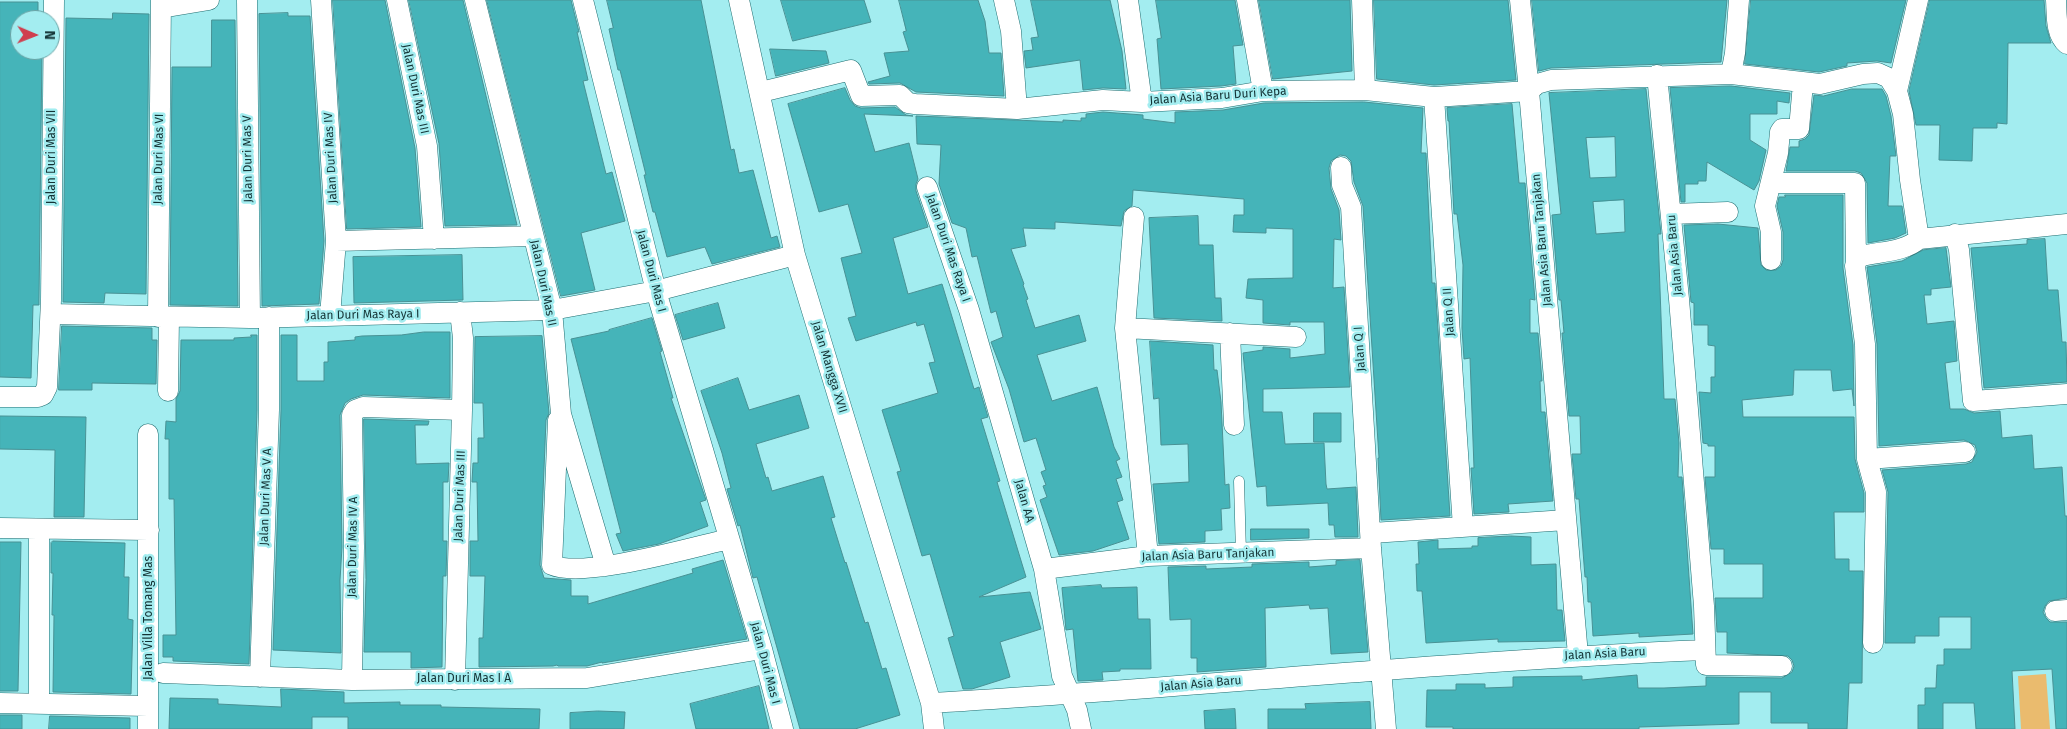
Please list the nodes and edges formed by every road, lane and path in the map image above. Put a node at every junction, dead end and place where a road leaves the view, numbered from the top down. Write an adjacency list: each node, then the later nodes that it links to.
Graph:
1 (54, 0): 49 (street, Jalan Duri Mas VII)
2 (208, 0): 17 (street)
3 (247, 0): 52 (street, Jalan Duri Mas V)
4 (321, 0): 41 (street, Jalan Duri Mas IV)
5 (397, 0): 40 (street, Jalan Duri Mas III)
6 (475, 0): 38 (street, Jalan Duri Mas II)
7 (583, 0): 45 (street, Jalan Duri Mas I)
8 (739, 0): 25 (street, Jalan Mangga XVII)
9 (1004, 0): 29 (street)
10 (1128, 0): 28 (street)
11 (1247, 0): 26 (street)
12 (1362, 0): 22 (street)
13 (1520, 0): 23 (street, Jalan Asia Baru Tanjakan)
14 (1739, 0): 19 (street)
15 (1918, 0): 24 (street)
16 (2056, 0): 18 (street)
17 (161, 4): 51 (street, Jalan Duri Mas VI)
18 (2067, 44)
19 (1732, 74): 20 (street); 21 (street)
20 (1657, 75): 23 (street); 34 (street, Jalan Asia Baru)
21 (1803, 83): 24 (street); 31 (street)
22 (1365, 90): 26 (street, Jalan Asia Baru Duri Kepa); 27 (street, Jalan Asia Baru Duri Kepa)
23 (1529, 91): 27 (street, Jalan Asia Baru Duri Kepa); 66 (street, Jalan Asia Baru Tanjakan)
24 (1897, 91): 39 (street)
25 (761, 92): 29 (street, Jalan Asia Baru Duri Kepa); 42 (street, Jalan Mangga XVII)
26 (1263, 92): 28 (street, Jalan Asia Baru Duri Kepa)
27 (1434, 97): 67 (street, Jalan Q II)
28 (1142, 102): 29 (street, Jalan Asia Baru Duri Kepa)
29 (1017, 109)
30 (1342, 167): 72 (street, Jalan Q I)
31 (1770, 183): 43 (street); 44 (street)
32 (927, 187): 47 (street, Jalan Duri Mas Raya I)
33 (1728, 212): 34 (street)
34 (1671, 214): 79 (street, Jalan Asia Baru)
35 (1134, 217): 53 (street)
36 (2067, 224): 37 (street)
37 (1955, 234): 39 (street); 57 (street)
38 (533, 236): 40 (street); 46 (street, Jalan Duri Mas II)
39 (1919, 238): 44 (street)
40 (434, 239): 41 (street)
41 (336, 241): 50 (street, Jalan Duri Mas IV)
42 (795, 255): 45 (street, Jalan Duri Mas Raya I); 89 (street, Jalan Mangga XVII)
43 (1771, 260)
44 (1856, 262): 64 (street)
45 (656, 291): 46 (street, Jalan Duri Mas Raya I); 71 (street, Jalan Duri Mas I)
46 (552, 310): 48 (street, Jalan Duri Mas Raya I); 60 (street, Jalan Duri Mas II)
47 (969, 310): 76 (street, Jalan AA)
48 (460, 312): 50 (street, Jalan Duri Mas Raya I); 59 (street, Jalan Duri Mas III)
49 (51, 314): 51 (street, Jalan Duri Mas Raya I); 58 (street)
50 (330, 316): 52 (street, Jalan Duri Mas Raya I)
51 (163, 317): 52 (street, Jalan Duri Mas Raya I); 56 (street, Jalan Duri Mas VI)
52 (260, 317): 84 (street, Jalan Duri Mas V A)
53 (1125, 328): 54 (street); 74 (street)
54 (1230, 333): 55 (street); 61 (street)
55 (1296, 337)
56 (168, 391)
57 (2067, 394)
58 (0, 397)
59 (462, 410): 85 (street, Jalan Duri Mas IV A); 86 (street, Jalan Duri Mas III)
60 (561, 414): 75 (street, Jalan Duri Mas II); 75 (street)
61 (1234, 425)
62 (148, 434): 70 (street, Jalan Villa Tomang Mas)
63 (1966, 452): 64 (street)
64 (1866, 459): 77 (street)
65 (1239, 481): 73 (lane)
66 (1566, 520): 67 (street, Jalan Asia Baru Tanjakan); 80 (street, Jalan Asia Baru Tanjakan)
67 (1463, 527): 72 (street, Jalan Asia Baru Tanjakan)
68 (0, 528): 69 (street)
69 (39, 530): 70 (street); 90 (street)
70 (149, 530): 91 (street, Jalan Villa Tomang Mas)
71 (729, 539): 75 (street); 78 (street, Jalan Duri Mas I)
72 (1372, 541): 73 (street, Jalan Asia Baru Tanjakan); 82 (street)
73 (1241, 554): 74 (street, Jalan Asia Baru Tanjakan)
74 (1148, 556): 76 (street, Jalan Asia Baru Tanjakan)
75 (606, 566)
76 (1044, 569): 87 (street, Jalan AA)
77 (1873, 643)
78 (762, 649): 86 (street, Jalan Duri Mas I A); 93 (street, Jalan Duri Mas I)
79 (1704, 650): 80 (street, Jalan Asia Baru); 81 (street)
80 (1578, 655): 82 (street, Jalan Asia Baru)
81 (1782, 666)
82 (1382, 670): 87 (street, Jalan Asia Baru); 96 (street)
83 (164, 673): 84 (street, Jalan Duri Mas I A)
84 (260, 677): 85 (street, Jalan Duri Mas I A)
85 (352, 680): 86 (street, Jalan Duri Mas I A)
86 (455, 680)
87 (1069, 695): 89 (street, Jalan Asia Baru); 95 (street, Jalan AA)
88 (0, 703): 90 (street)
89 (931, 703): 94 (street, Jalan Mangga XVII)
90 (40, 704): 91 (street)
91 (148, 706): 92 (street, Jalan Villa Tomang Mas)
92 (148, 729)
93 (783, 729)
94 (934, 729)
95 (1081, 729)
96 (1386, 729)

